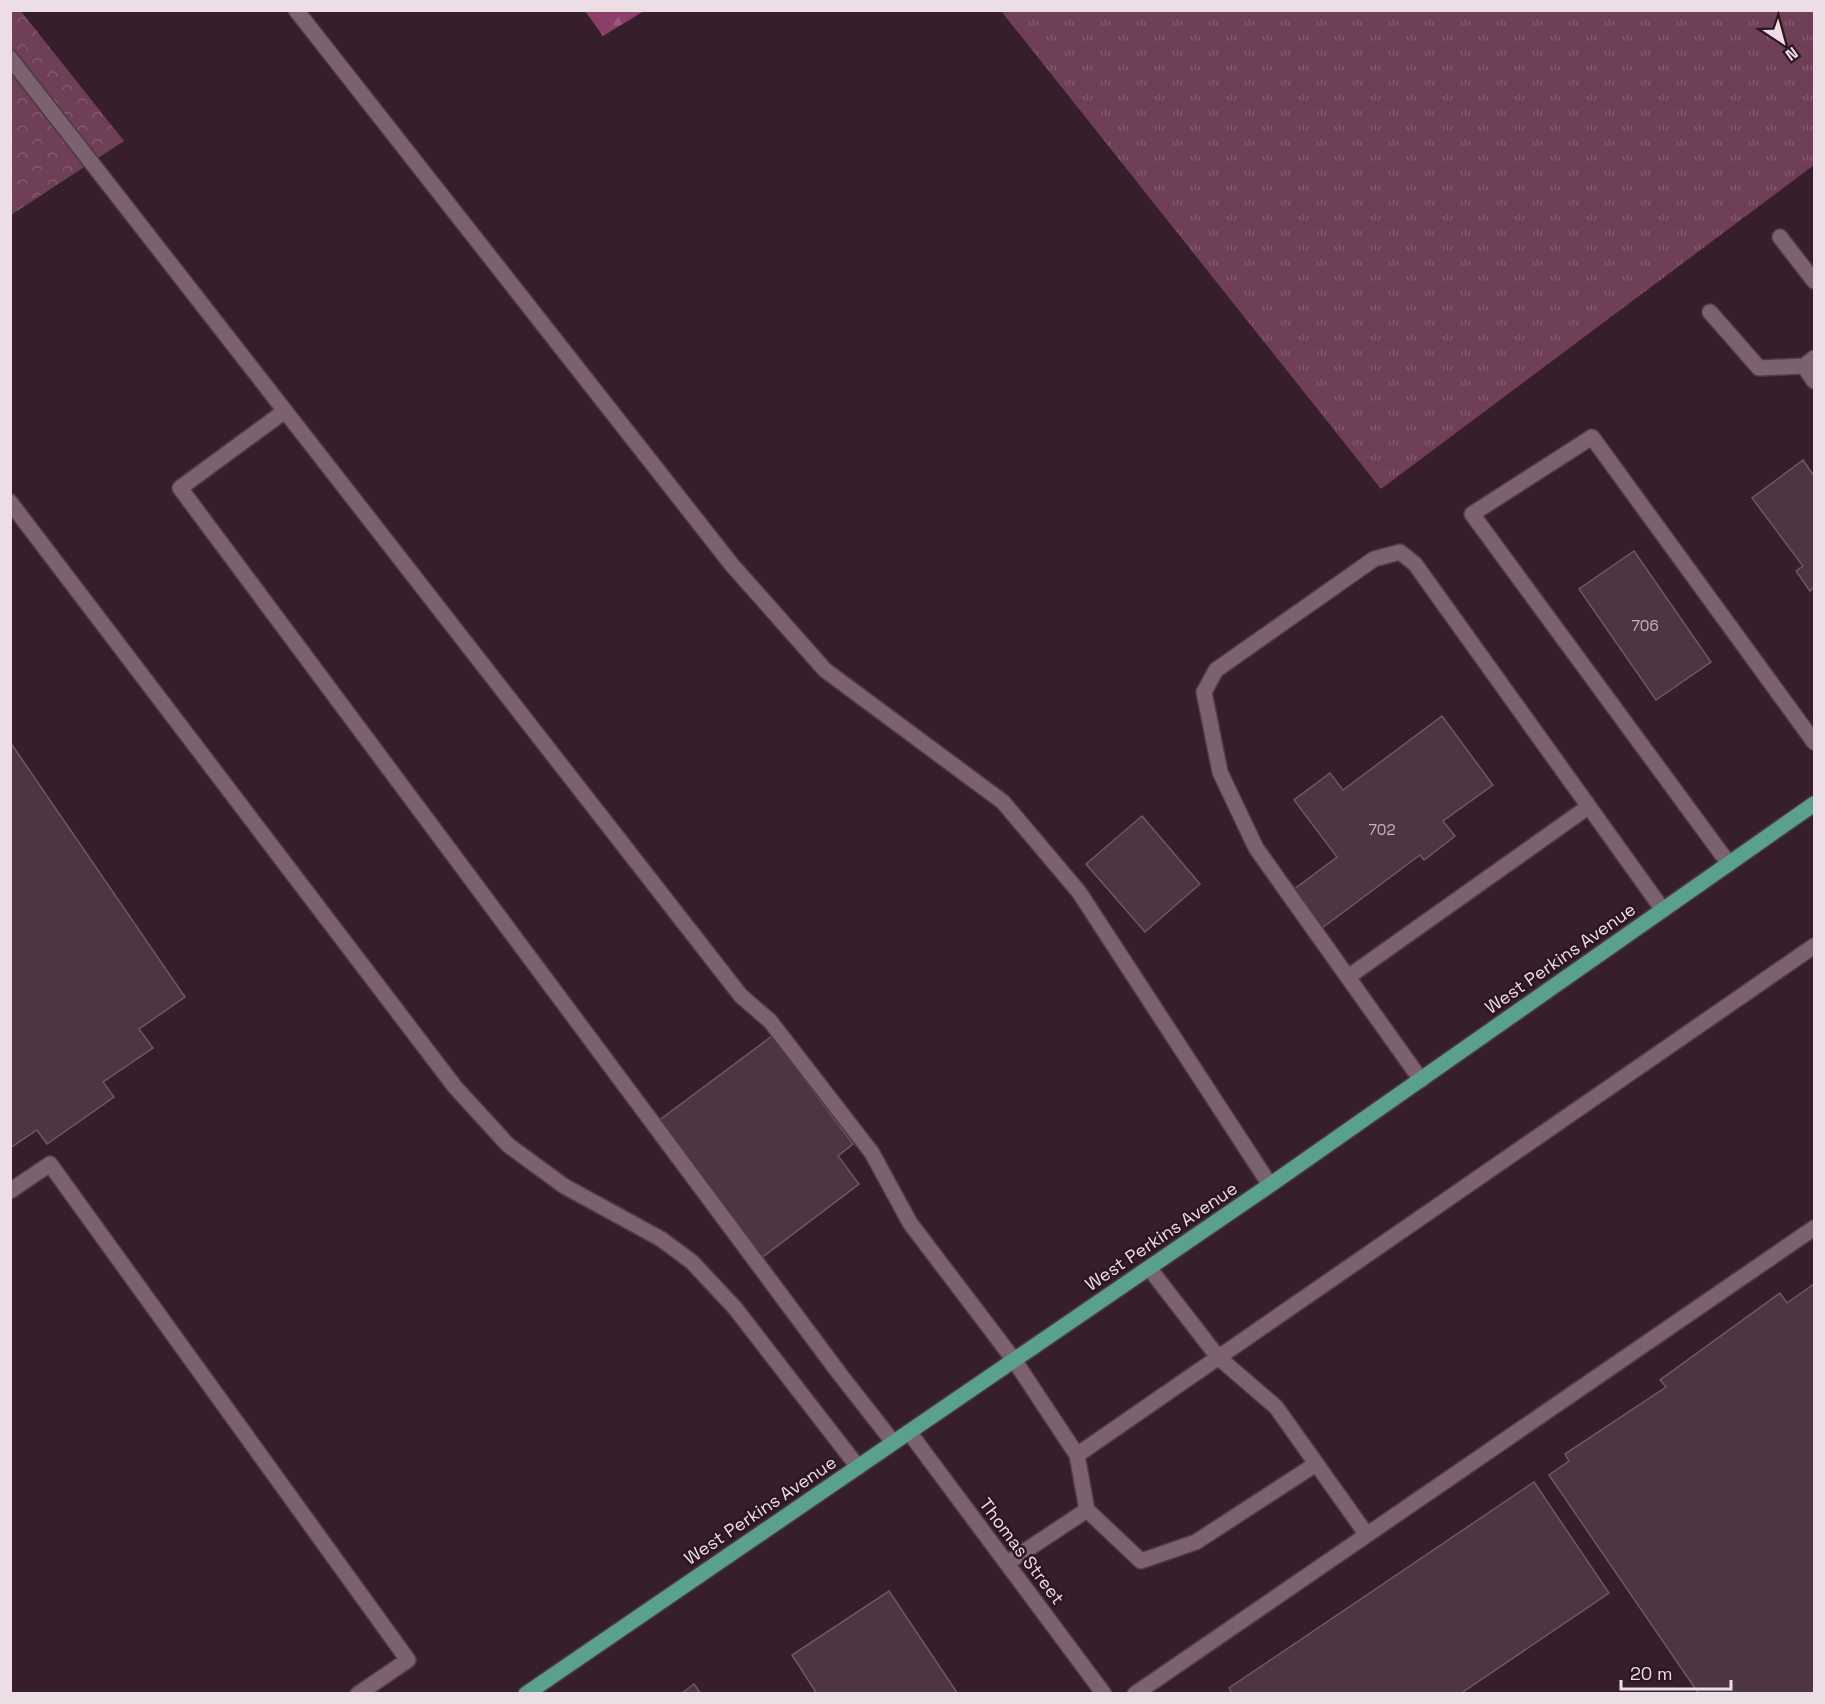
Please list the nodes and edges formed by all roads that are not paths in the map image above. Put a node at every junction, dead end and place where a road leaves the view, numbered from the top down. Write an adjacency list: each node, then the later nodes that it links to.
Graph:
1 (296, 10): 18 (street)
2 (10, 58): 8 (street)
3 (1780, 237): 4 (street)
4 (1814, 278)
5 (1710, 312): 6 (street)
6 (1809, 362): 7 (street)
7 (1815, 381)
8 (285, 411): 23 (street); 25 (street)
9 (10, 502): 28 (street)
10 (1815, 742): 13 (street)
11 (1815, 804): 13 (main road, West Perkins Avenue)
12 (1588, 807): 14 (street); 16 (street); 16 (street)
13 (1729, 864): 14 (main road, West Perkins Avenue)
14 (1662, 910): 17 (main road, West Perkins Avenue)
15 (1815, 946): 22 (street)
16 (1348, 977): 17 (street)
17 (1421, 1080): 18 (main road, West Perkins Avenue)
18 (1270, 1185): 21 (main road, West Perkins Avenue)
19 (10, 1191): 32 (street)
20 (1815, 1228): 30 (street)
21 (1149, 1268): 22 (street); 23 (main road, West Perkins Avenue)
22 (1218, 1357): 26 (street); 27 (street)
23 (1014, 1360): 24 (main road, West Perkins Avenue); 26 (street)
24 (909, 1432): 25 (main road, West Perkins Avenue); 31 (street, Thomas Street)
25 (893, 1443): 28 (main road, West Perkins Avenue)
26 (1077, 1455): 29 (street)
27 (1316, 1464): 29 (street); 30 (street)
28 (858, 1467): 33 (main road, West Perkins Avenue)
29 (1087, 1510): 31 (street)
30 (1367, 1535): 35 (street)
31 (1007, 1563): 34 (street, Thomas Street)
32 (358, 1694)
33 (526, 1694)
34 (1104, 1694)
35 (1135, 1694)

